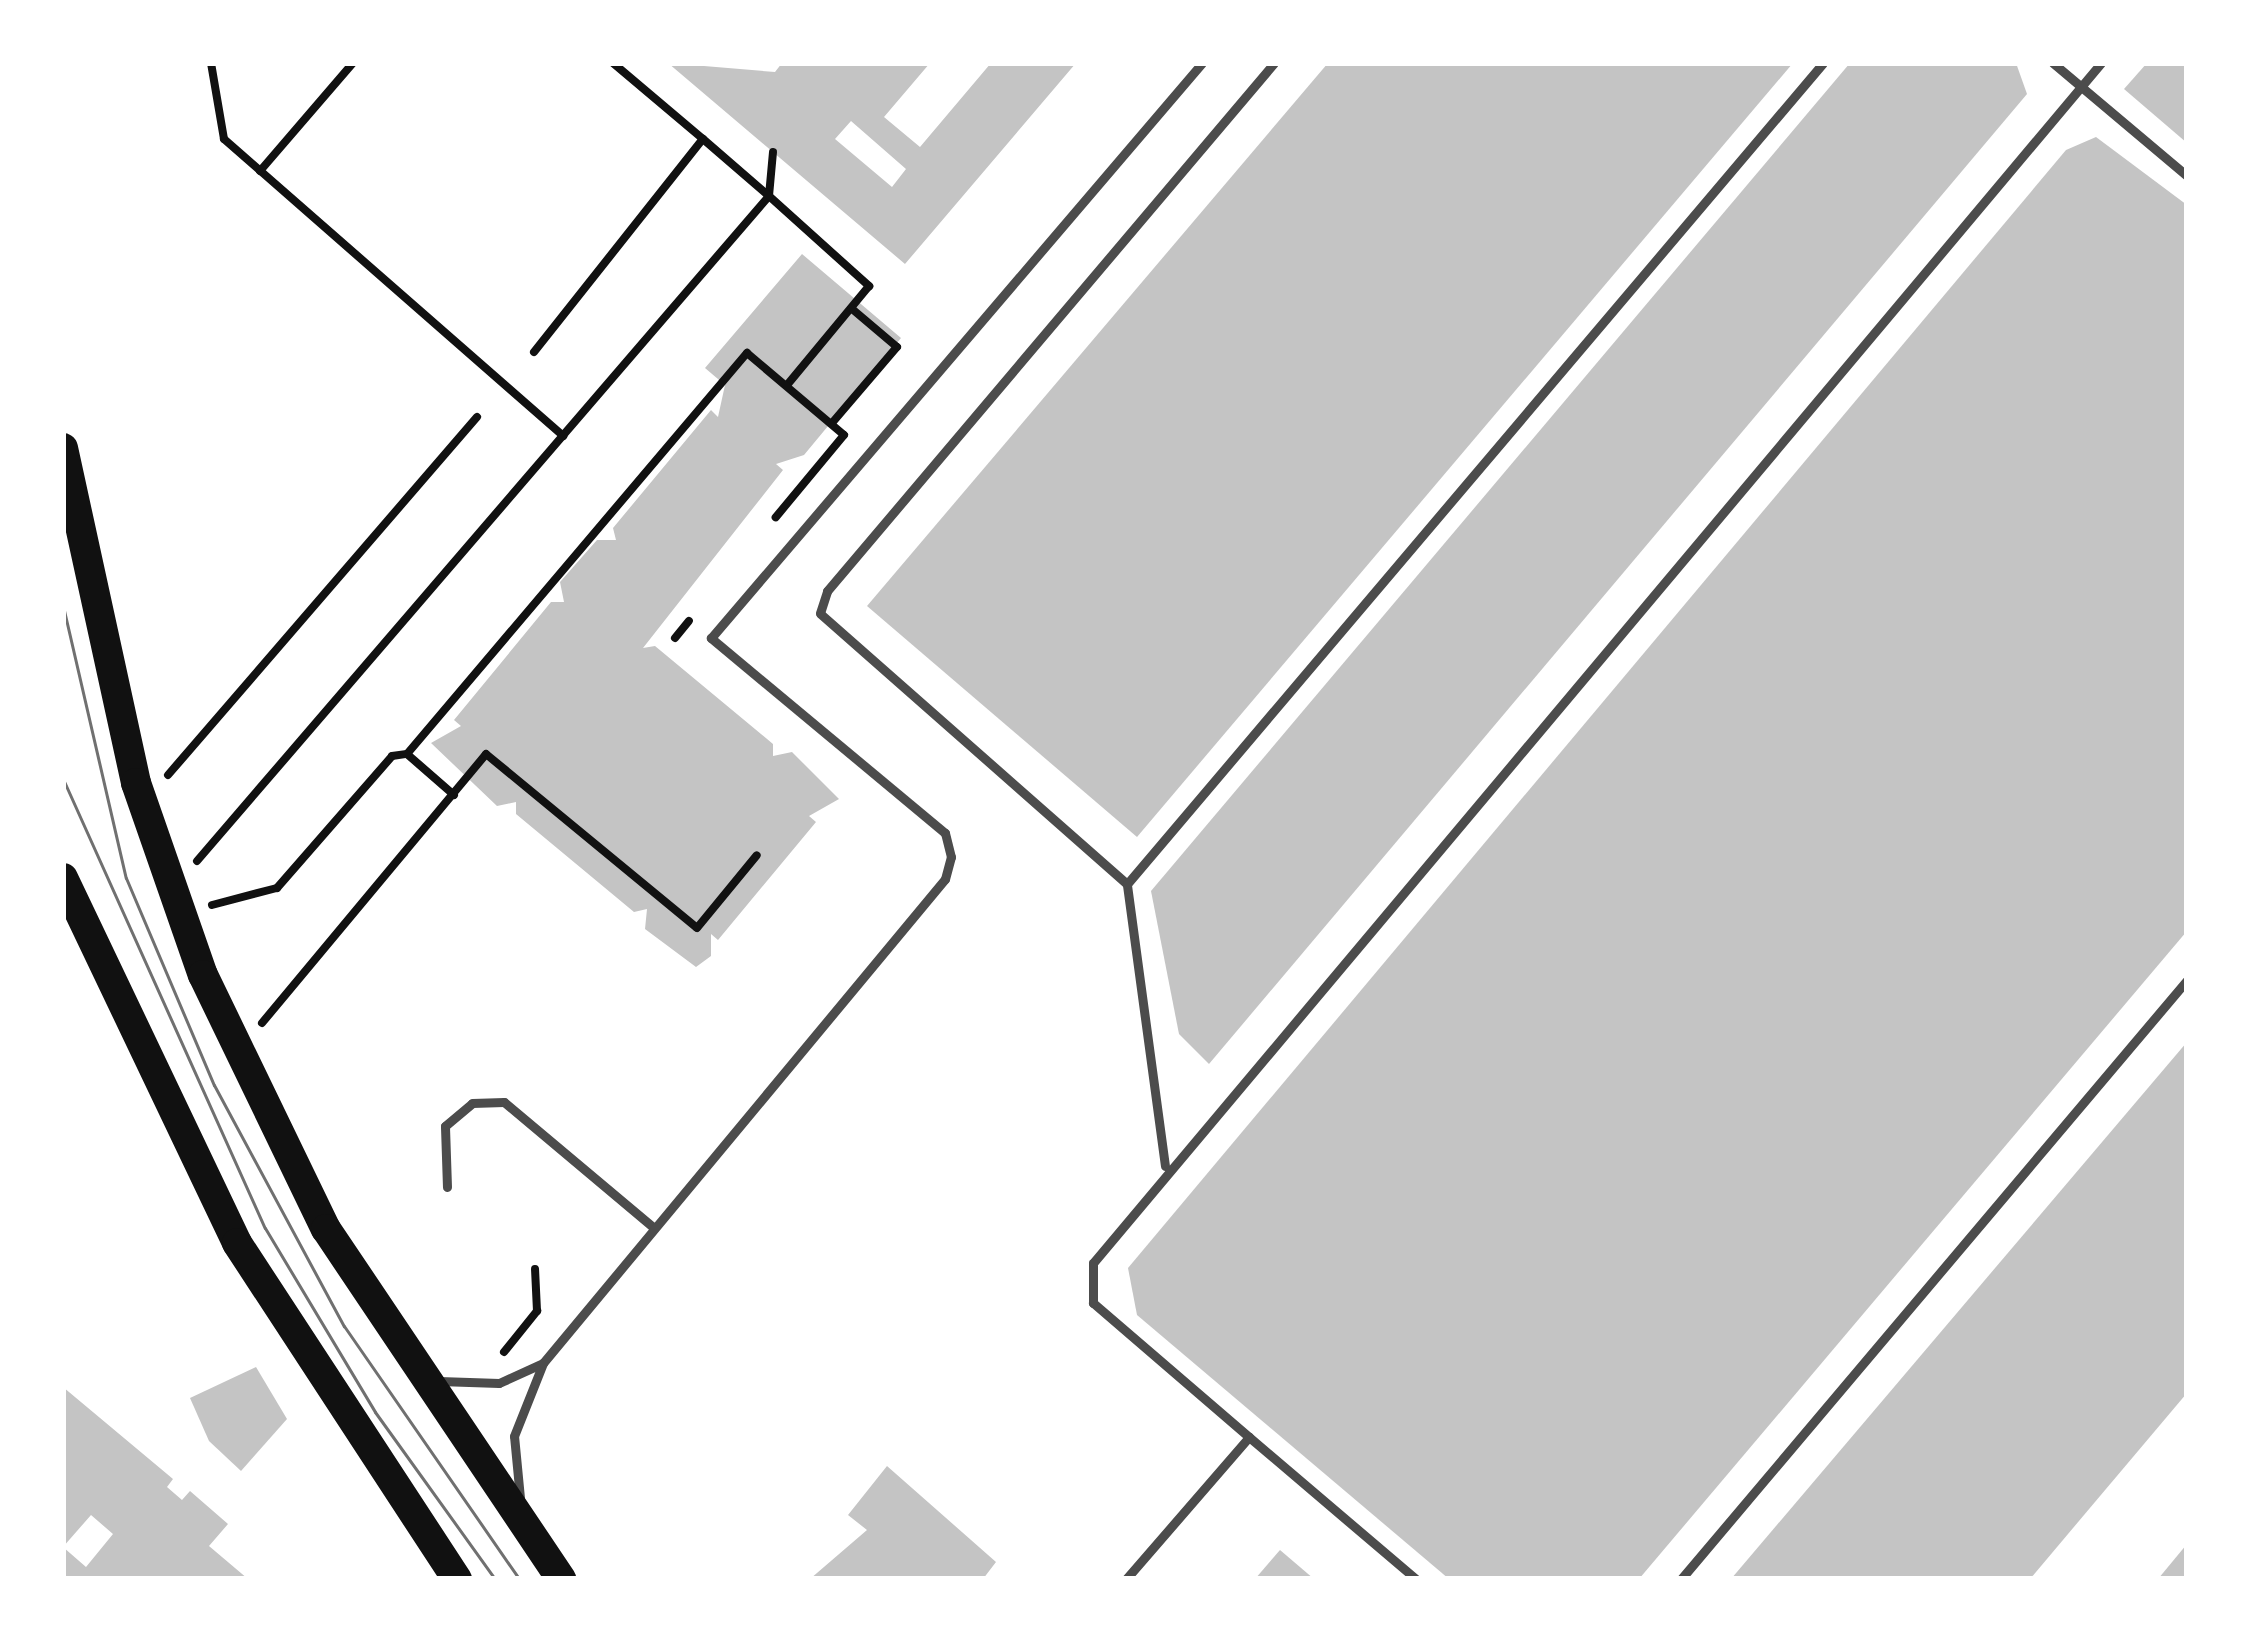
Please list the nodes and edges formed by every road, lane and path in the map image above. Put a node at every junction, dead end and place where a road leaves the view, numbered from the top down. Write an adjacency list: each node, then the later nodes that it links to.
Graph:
1 (211, 63): 12 (path)
2 (353, 63): 12 (path)
3 (613, 63): 10 (path)
4 (1202, 63): 37 (lane)
5 (1274, 63): 31 (lane)
6 (1823, 63): 31 (lane)
7 (2053, 63): 9 (lane)
8 (2101, 63): 9 (lane)
9 (2080, 87): 13 (lane); 35 (lane)
10 (703, 139): 14 (path); 16 (path)
11 (773, 152): 14 (path)
12 (260, 171): 20 (path)
13 (2187, 176)
14 (769, 196): 15 (path); 20 (path)
15 (850, 308): 17 (path); 19 (path)
16 (534, 352)
17 (787, 386): 19 (path); 25 (path)
18 (477, 417): 26 (path)
19 (832, 423): 22 (path)
20 (563, 436): 29 (path)
21 (63, 448): 41 (main road)
22 (760, 536)
23 (703, 604): 24 (path)
24 (675, 638)
25 (406, 754): 27 (path); 32 (path)
26 (161, 778)
27 (454, 795): 28 (path); 34 (path)
28 (757, 855)
29 (189, 868)
30 (63, 878): 44 (main road)
31 (1127, 884): 35 (lane)
32 (203, 908)
33 (2187, 980): 48 (lane)
34 (257, 1029)
35 (1166, 1166): 42 (lane)
36 (447, 1187): 37 (lane)
37 (653, 1227): 40 (lane)
38 (535, 1269): 39 (path)
39 (483, 1363)
40 (543, 1363): 41 (lane); 43 (lane)
41 (415, 1373): 43 (main road)
42 (1249, 1436): 46 (lane); 47 (lane)
43 (526, 1532): 45 (main road)
44 (457, 1579)
45 (561, 1579)
46 (1126, 1579)
47 (1416, 1579)
48 (1681, 1579)

